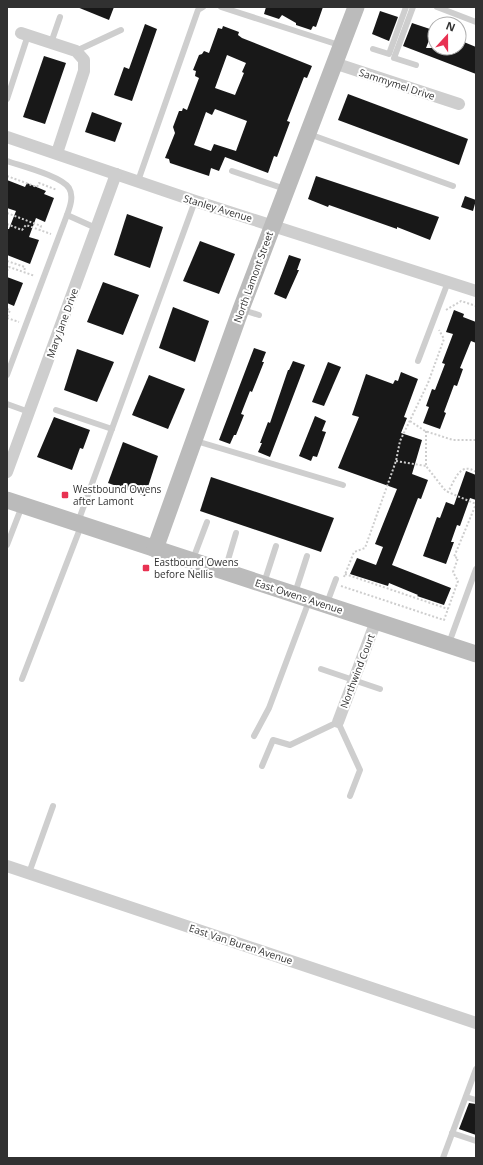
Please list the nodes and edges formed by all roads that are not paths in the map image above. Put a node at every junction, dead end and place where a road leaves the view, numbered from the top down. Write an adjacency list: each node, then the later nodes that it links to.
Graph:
1 (203, 7): 25 (lane)
2 (221, 7): 12 (lane)
3 (356, 7): 12 (street, North Lamont Street)
4 (406, 7): 13 (lane)
5 (413, 7): 16 (lane)
6 (437, 7): 8 (lane)
7 (60, 17): 11 (lane)
8 (476, 22)
9 (121, 30): 14 (lane)
10 (24, 34): 11 (street); 17 (lane)
11 (51, 43): 14 (street)
12 (341, 46): 15 (street, North Lamont Street)
13 (373, 49)
14 (76, 51): 21 (street)
15 (334, 63): 18 (street, Sammymel Drive); 19 (street, North Lamont Street)
16 (416, 65)
17 (7, 99)
18 (459, 104)
19 (308, 133): 26 (lane); 27 (street, North Lamont Street)
20 (7, 137): 21 (street, Stanley Avenue)
21 (57, 153): 24 (street, Stanley Avenue)
22 (7, 161): 29 (lane)
23 (232, 171): 27 (lane)
24 (116, 174): 25 (street, Stanley Avenue); 31 (street, Mary Jane Drive)
25 (138, 181): 28 (street, Stanley Avenue)
26 (453, 186)
27 (286, 189): 30 (street, North Lamont Street)
28 (195, 201): 30 (street, Stanley Avenue); 41 (lane)
29 (68, 215): 31 (lane); 37 (lane)
30 (273, 225): 32 (street, Stanley Avenue); 34 (street, North Lamont Street)
31 (96, 228): 40 (street, Mary Jane Drive)
32 (448, 282): 33 (street, Stanley Avenue); 36 (lane)
33 (476, 291)
34 (241, 309): 35 (lane); 42 (street, North Lamont Street)
35 (259, 315)
36 (418, 361)
37 (7, 375)
38 (7, 404): 40 (lane)
39 (56, 410): 41 (lane)
40 (29, 412): 43 (street, Mary Jane Drive)
41 (112, 429): 47 (lane)
42 (194, 440): 44 (lane); 51 (street, North Lamont Street)
43 (7, 472)
44 (343, 485)
45 (15, 502): 47 (street, East Owens Avenue); 49 (lane)
46 (207, 522): 53 (lane)
47 (79, 524): 51 (street, East Owens Avenue); 64 (lane)
48 (236, 533): 55 (lane)
49 (7, 545)
50 (276, 546): 57 (lane)
51 (156, 549): 53 (street, East Owens Avenue)
52 (307, 556): 58 (lane)
53 (193, 561): 55 (street, East Owens Avenue)
54 (476, 569): 61 (lane)
55 (224, 571): 57 (street, East Owens Avenue)
56 (336, 579): 59 (lane)
57 (263, 584): 58 (street, East Owens Avenue)
58 (302, 597): 59 (street, East Owens Avenue); 68 (lane)
59 (327, 605): 60 (street, East Owens Avenue)
60 (376, 621): 61 (street, East Owens Avenue); 65 (street, Northwind Court)
61 (448, 645): 62 (street, East Owens Avenue)
62 (476, 654)
63 (321, 669): 65 (lane)
64 (22, 679)
65 (354, 679): 66 (lane); 67 (street, Northwind Court)
66 (380, 689)
67 (338, 722): 69 (lane); 70 (lane)
68 (254, 736)
69 (262, 766)
70 (350, 796)
71 (53, 806): 73 (lane)
72 (7, 866): 73 (street, East Van Buren Avenue)
73 (29, 874): 74 (street, East Van Buren Avenue)
74 (476, 1023)
75 (476, 1071): 76 (lane)
76 (466, 1097): 77 (lane); 78 (lane)
77 (476, 1100)
78 (452, 1133): 79 (lane); 80 (lane)
79 (476, 1141)
80 (443, 1158)

